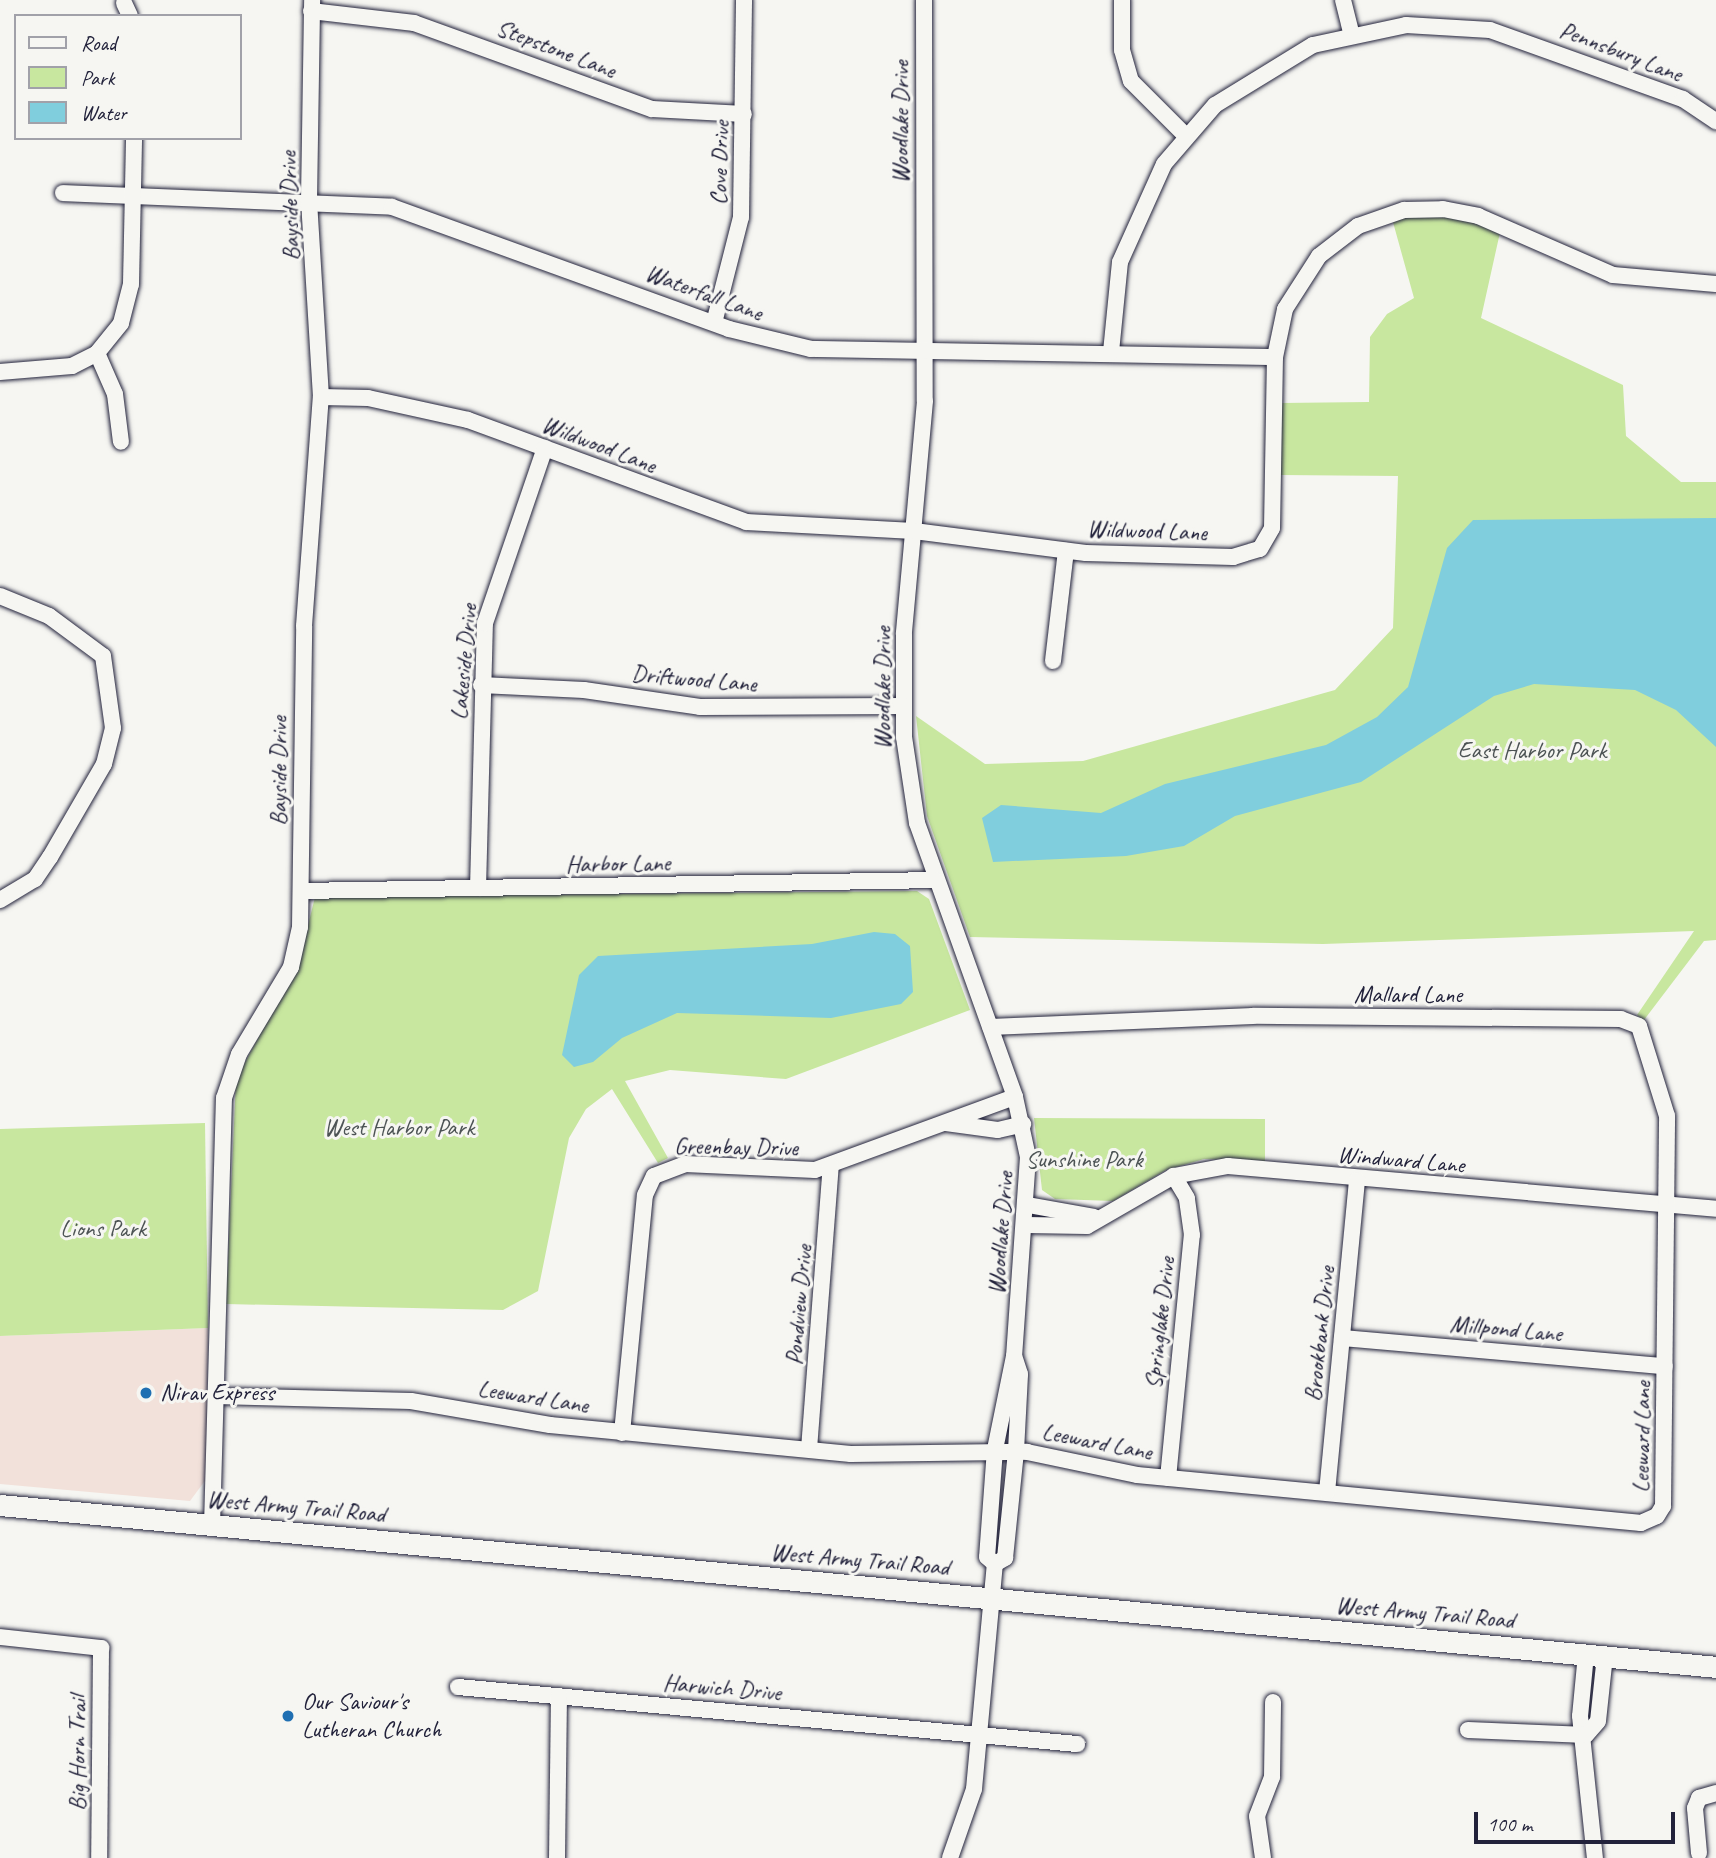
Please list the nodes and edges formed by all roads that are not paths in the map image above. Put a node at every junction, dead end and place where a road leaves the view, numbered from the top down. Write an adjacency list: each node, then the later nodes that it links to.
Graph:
1 (744, 0): 7 (street, Cove Drive)
2 (925, 0): 16 (street, Woodlake Drive)
3 (1122, 0): 9 (street)
4 (1343, 0): 6 (street)
5 (312, 6): 7 (street, Stepstone Lane); 13 (street, Bayside Drive)
6 (1351, 33): 8 (street, Pennsbury Lane); 9 (street, Pennsbury Lane)
7 (744, 114): 15 (street, Cove Drive)
8 (1716, 121)
9 (1185, 135): 17 (street, Pennsbury Lane)
10 (134, 140): 12 (street)
11 (63, 193): 12 (street, Waterfall Lane)
12 (131, 195): 13 (street, Waterfall Lane); 18 (street)
13 (309, 200): 15 (street, Waterfall Lane); 21 (street, Bayside Drive)
14 (1716, 284): 19 (street, Wildwood Lane)
15 (714, 323): 16 (street, Waterfall Lane)
16 (924, 351): 17 (street, Waterfall Lane); 24 (street, Woodlake Drive)
17 (1111, 352): 19 (street, Waterfall Lane)
18 (97, 353): 20 (street); 22 (street)
19 (1275, 357): 25 (street, Wildwood Lane)
20 (0, 372)
21 (321, 397): 23 (street, Wildwood Lane); 32 (street, Bayside Drive)
22 (121, 442)
23 (545, 448): 24 (street, Wildwood Lane); 28 (street, Lakeside Drive)
24 (914, 531): 25 (street, Wildwood Lane); 29 (street, Woodlake Drive)
25 (1066, 551): 27 (street)
26 (0, 596): 33 (street)
27 (1053, 661)
28 (481, 685): 29 (street, Driftwood Lane); 31 (street, Lakeside Drive)
29 (904, 706): 30 (street, Woodlake Drive)
30 (935, 880): 31 (street, Harbor Lane); 34 (street, Woodlake Drive)
31 (478, 888): 32 (street, Harbor Lane)
32 (301, 891): 49 (street, Bayside Drive)
33 (0, 900)
34 (990, 1027): 35 (street, Woodlake Drive); 42 (street, Mallard Lane)
35 (1015, 1097): 36 (street, Greenbay Drive); 37 (street, Woodlake Drive)
36 (946, 1123): 37 (street, Greenbay Drive); 38 (street, Greenbay Drive)
37 (1023, 1124): 41 (street, Woodlake Drive)
38 (831, 1166): 50 (street, Greenbay Drive); 51 (street, Pondview Drive)
39 (1174, 1176): 40 (street, Windward Lane); 44 (street, Windward Lane); 54 (street, Springlake Drive)
40 (1357, 1180): 42 (street, Windward Lane); 46 (street, Brookbank Drive)
41 (1028, 1205): 44 (street); 45 (street, Woodlake Drive)
42 (1665, 1207): 43 (street, Windward Lane); 48 (street, Leeward Lane)
43 (1716, 1209)
44 (1094, 1217): 45 (street, Windward Lane)
45 (1026, 1225): 47 (street, Woodlake Drive)
46 (1342, 1338): 48 (street, Millpond Lane); 55 (street, Brookbank Drive)
47 (1014, 1356): 52 (street, Woodlake Drive); 53 (street, Woodlake Drive)
48 (1665, 1366): 55 (street, Leeward Lane)
49 (216, 1396): 50 (street, Leeward Lane); 57 (street, Bayside Drive)
50 (622, 1433): 51 (street, Leeward Lane)
51 (809, 1449): 52 (street, Leeward Lane)
52 (995, 1450): 53 (street, Leeward Lane); 58 (street, Woodlake Drive)
53 (1016, 1451): 54 (street, Leeward Lane); 58 (street, Woodlake Drive)
54 (1168, 1478): 55 (street, Leeward Lane)
55 (1327, 1492)
56 (0, 1505): 57 (main road, West Army Trail Road)
57 (212, 1526): 59 (main road, West Army Trail Road)
58 (995, 1564): 59 (street, Woodlake Drive)
59 (993, 1599): 61 (main road, West Army Trail Road); 67 (street, Woodlake Drive)
60 (0, 1637): 73 (street, Big Horn Trail)
61 (1596, 1655): 62 (main road, West Army Trail Road); 68 (street)
62 (1716, 1667)
63 (458, 1687): 64 (street, Harwich Drive)
64 (559, 1696): 67 (street, Harwich Drive); 74 (street)
65 (1273, 1702): 76 (street)
66 (1468, 1730): 68 (street)
67 (982, 1735): 69 (street, Harwich Drive); 75 (street, Woodlake Drive)
68 (1586, 1735): 77 (street)
69 (1077, 1744)
70 (1716, 1793): 72 (street)
71 (1716, 1849): 72 (street)
72 (1695, 1856)
73 (99, 1858)
74 (557, 1858)
75 (950, 1858)
76 (1263, 1858)
77 (1595, 1858)

